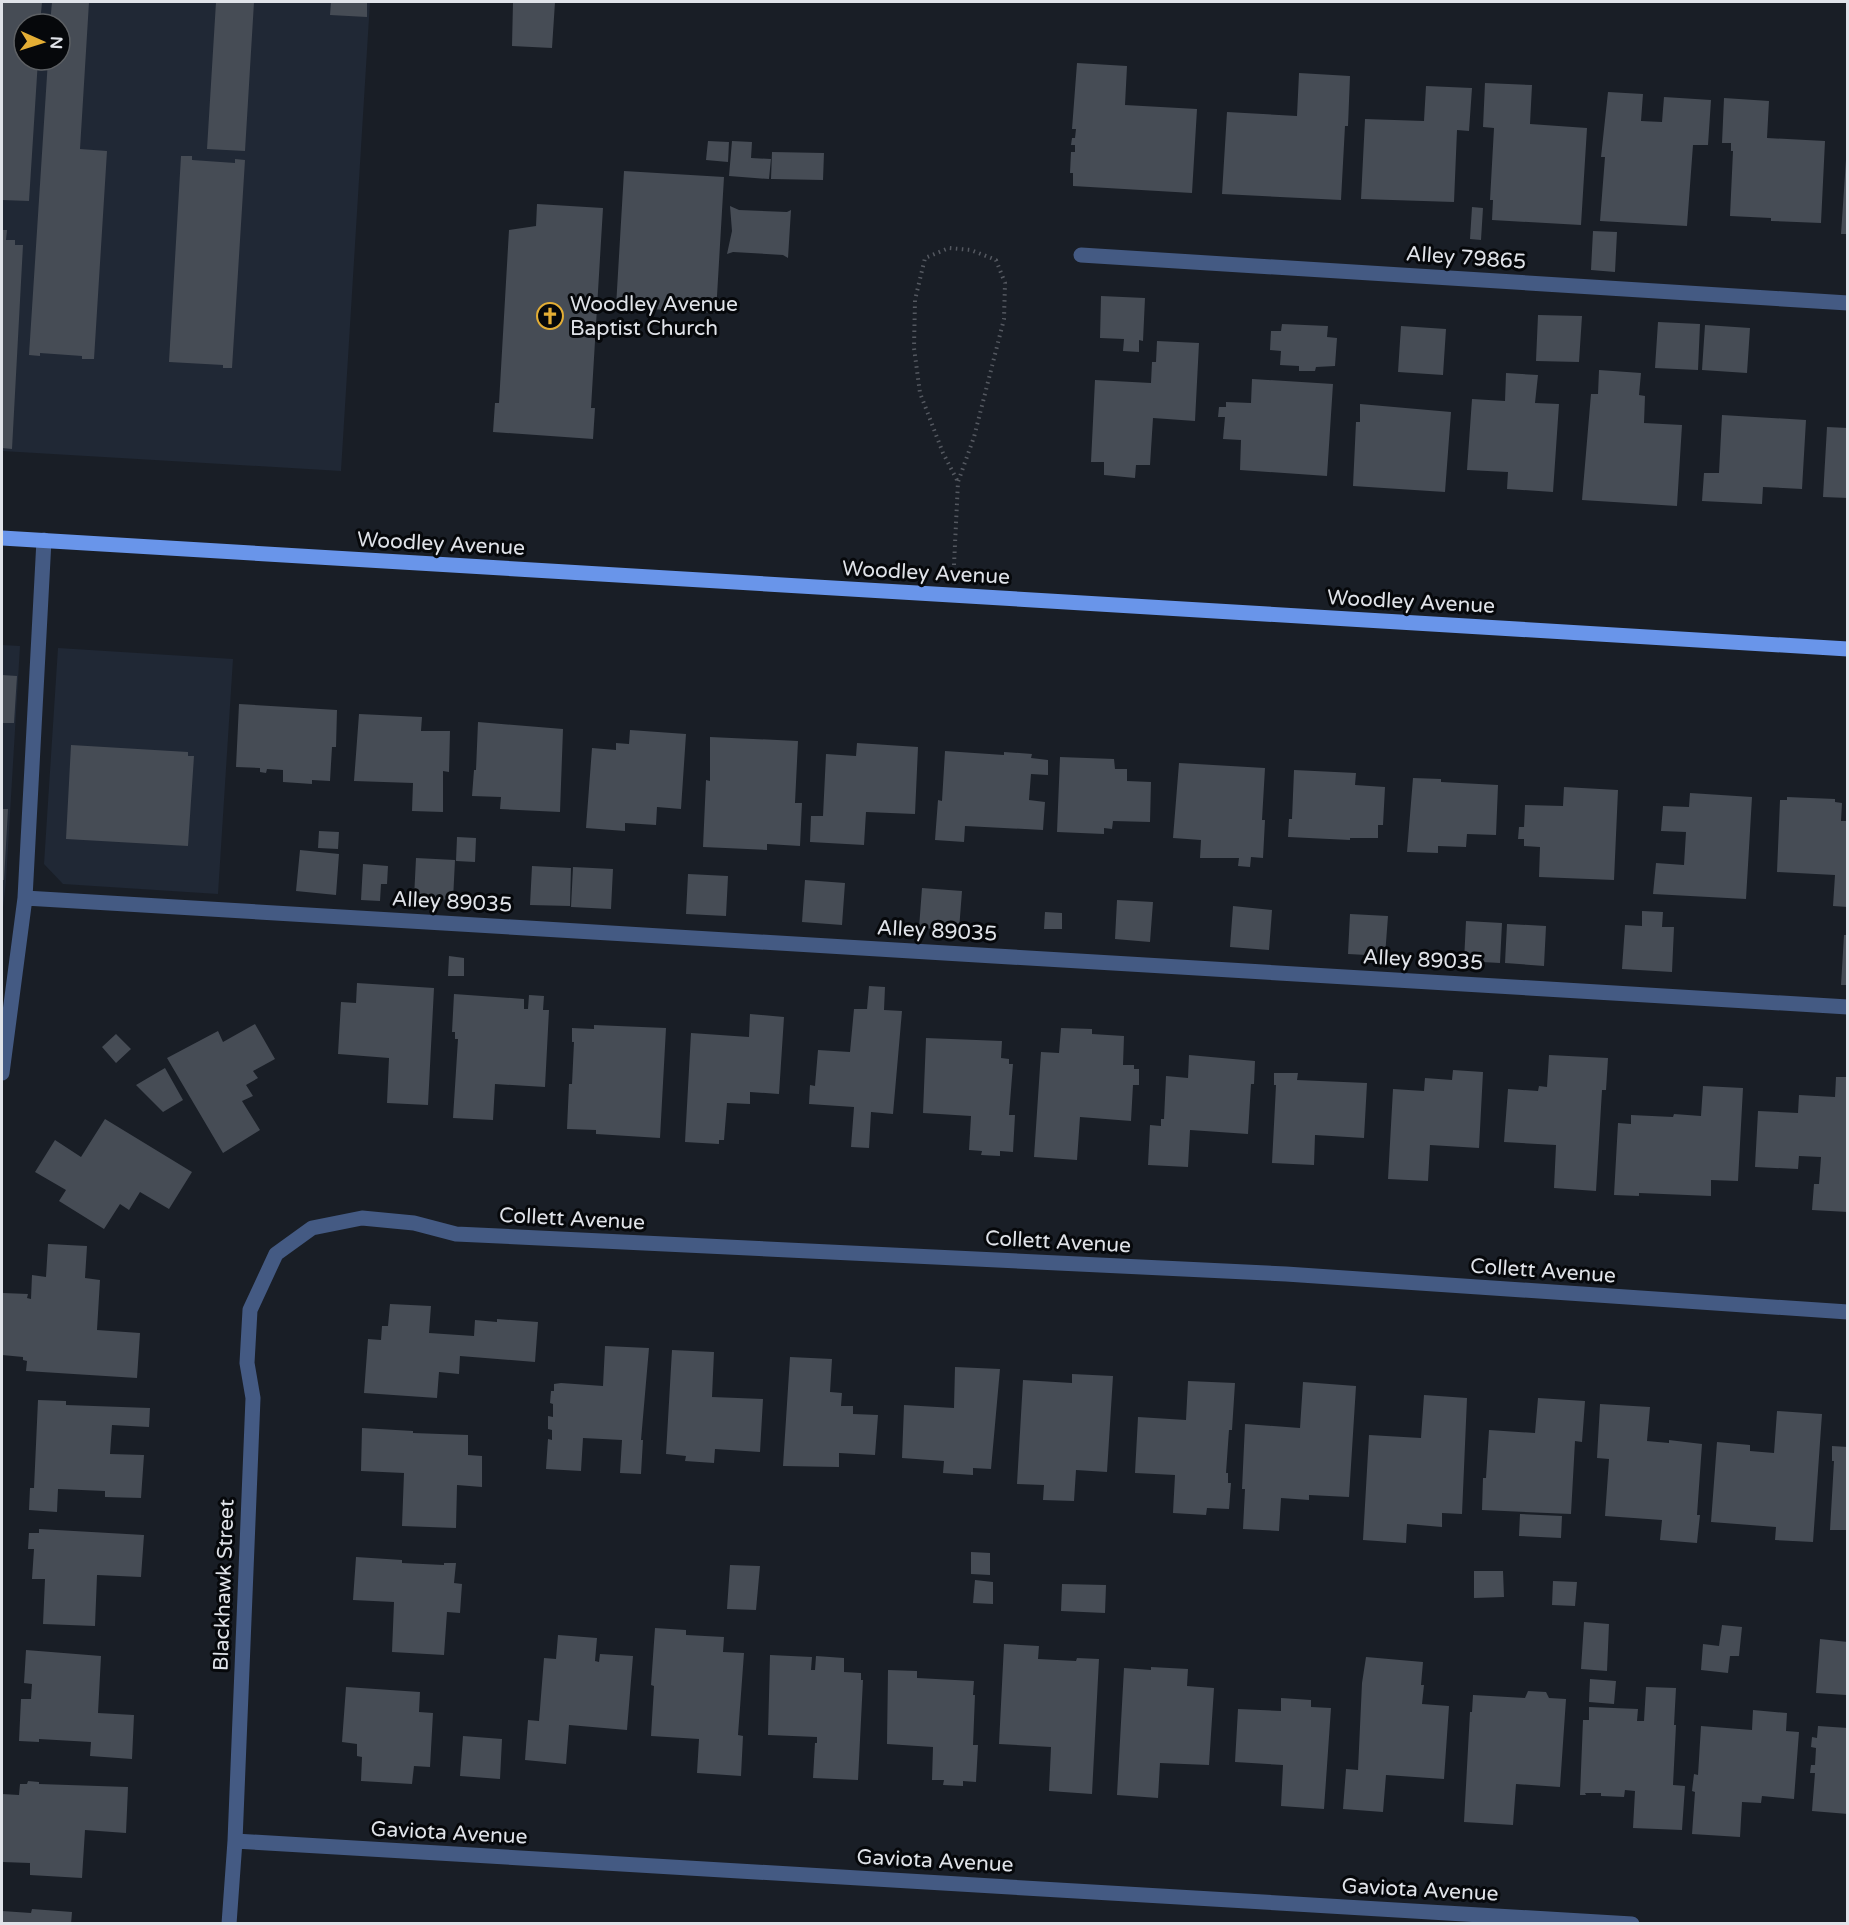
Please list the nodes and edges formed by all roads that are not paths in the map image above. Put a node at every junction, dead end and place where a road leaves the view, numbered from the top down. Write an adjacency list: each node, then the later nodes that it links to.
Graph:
1 (1081, 255): 2 (street, Alley 79865)
2 (1848, 303)
3 (2, 538): 4 (main road, Woodley Avenue)
4 (44, 540): 5 (main road, Woodley Avenue); 6 (street)
5 (1848, 649)
6 (25, 898): 7 (street, Alley 89035); 8 (street)
7 (1848, 1007)
8 (2, 1073)
9 (276, 1254): 10 (street, Collett Avenue); 11 (street, Blackhawk Street)
10 (1848, 1312)
11 (235, 1841): 12 (street, Blackhawk Street); 13 (street, Gaviota Avenue)
12 (229, 1923)
13 (1632, 1923)

